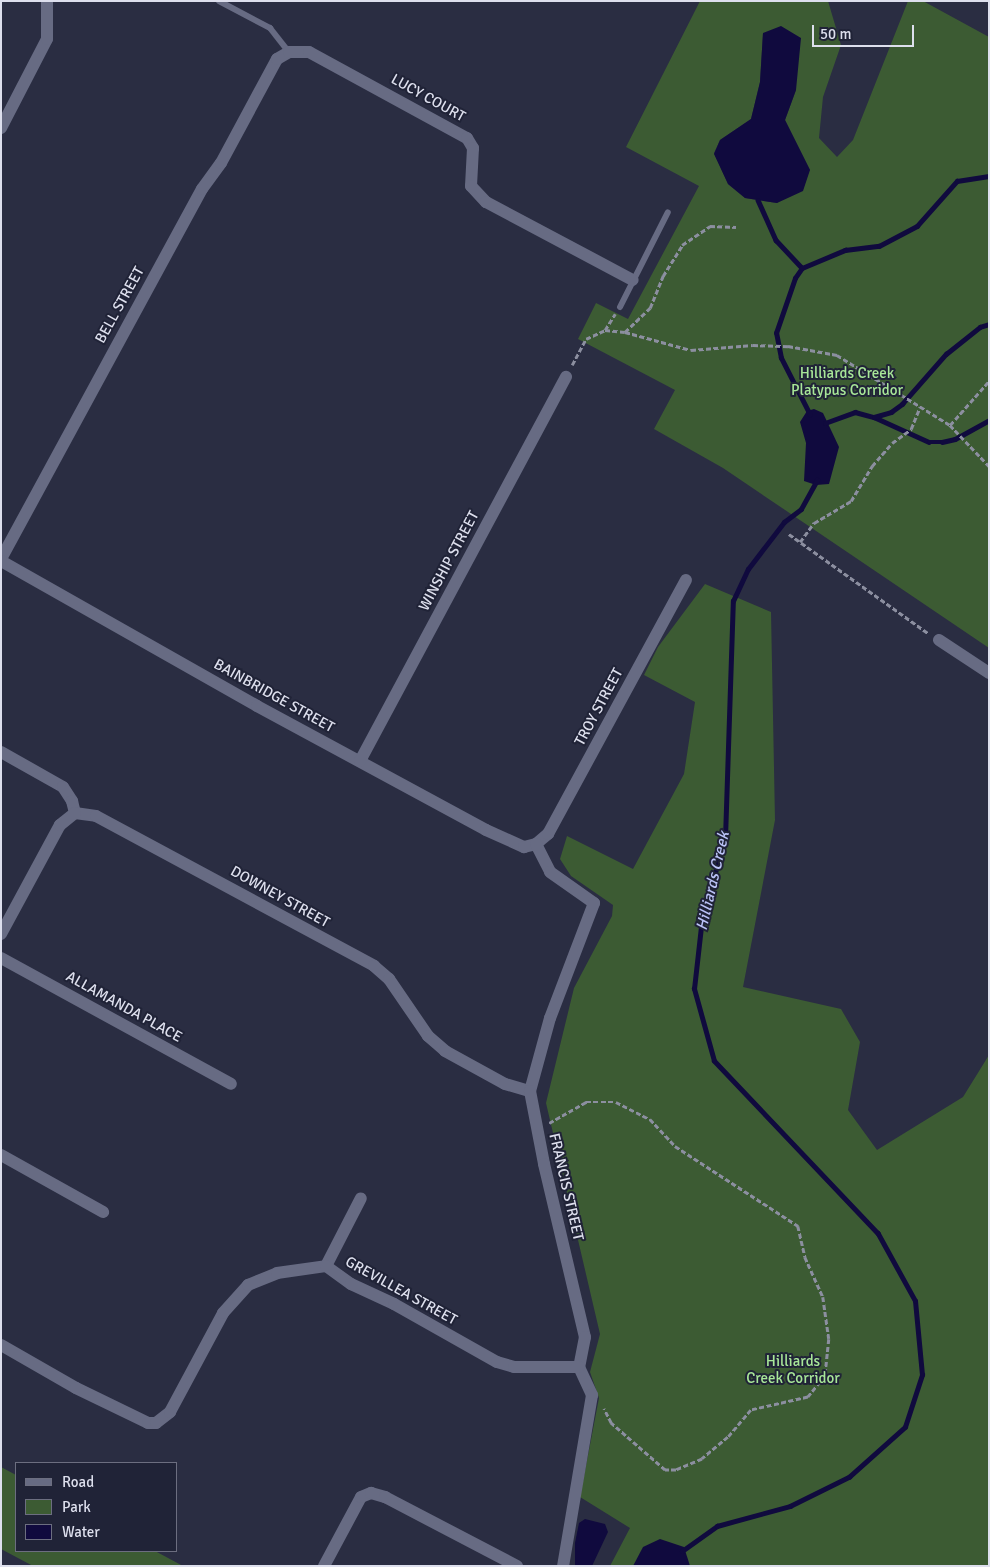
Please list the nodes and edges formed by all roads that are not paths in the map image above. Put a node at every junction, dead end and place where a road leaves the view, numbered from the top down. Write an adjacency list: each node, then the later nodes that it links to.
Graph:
1 (47, 1): 4 (street)
2 (219, 1): 3 (lane)
3 (289, 52): 6 (street, LUCY COURT); 9 (street, BELL STREET)
4 (1, 128)
5 (668, 212): 6 (lane)
6 (633, 280): 7 (lane)
7 (620, 306)
8 (566, 377): 14 (street, WINSHIP STREET)
9 (1, 560): 14 (street, BAINBRIDGE STREET)
10 (686, 580): 16 (street, TROY STREET)
11 (939, 640): 12 (street)
12 (989, 673)
13 (1, 752): 15 (street)
14 (360, 761): 16 (street, BAINBRIDGE STREET)
15 (75, 813): 17 (street); 20 (street, DOWNEY STREET)
16 (536, 844): 20 (street, FRANCIS STREET)
17 (1, 934)
18 (1, 958): 19 (street, ALLAMANDA PLACE)
19 (231, 1084)
20 (530, 1090): 26 (street, FRANCIS STREET)
21 (1, 1155): 23 (street)
22 (361, 1198): 24 (street)
23 (102, 1212)
24 (326, 1266): 25 (street, GREVILLEA STREET); 26 (street, GREVILLEA STREET)
25 (1, 1345)
26 (579, 1367): 29 (street)
27 (324, 1566): 28 (street)
28 (517, 1566)
29 (563, 1566)

